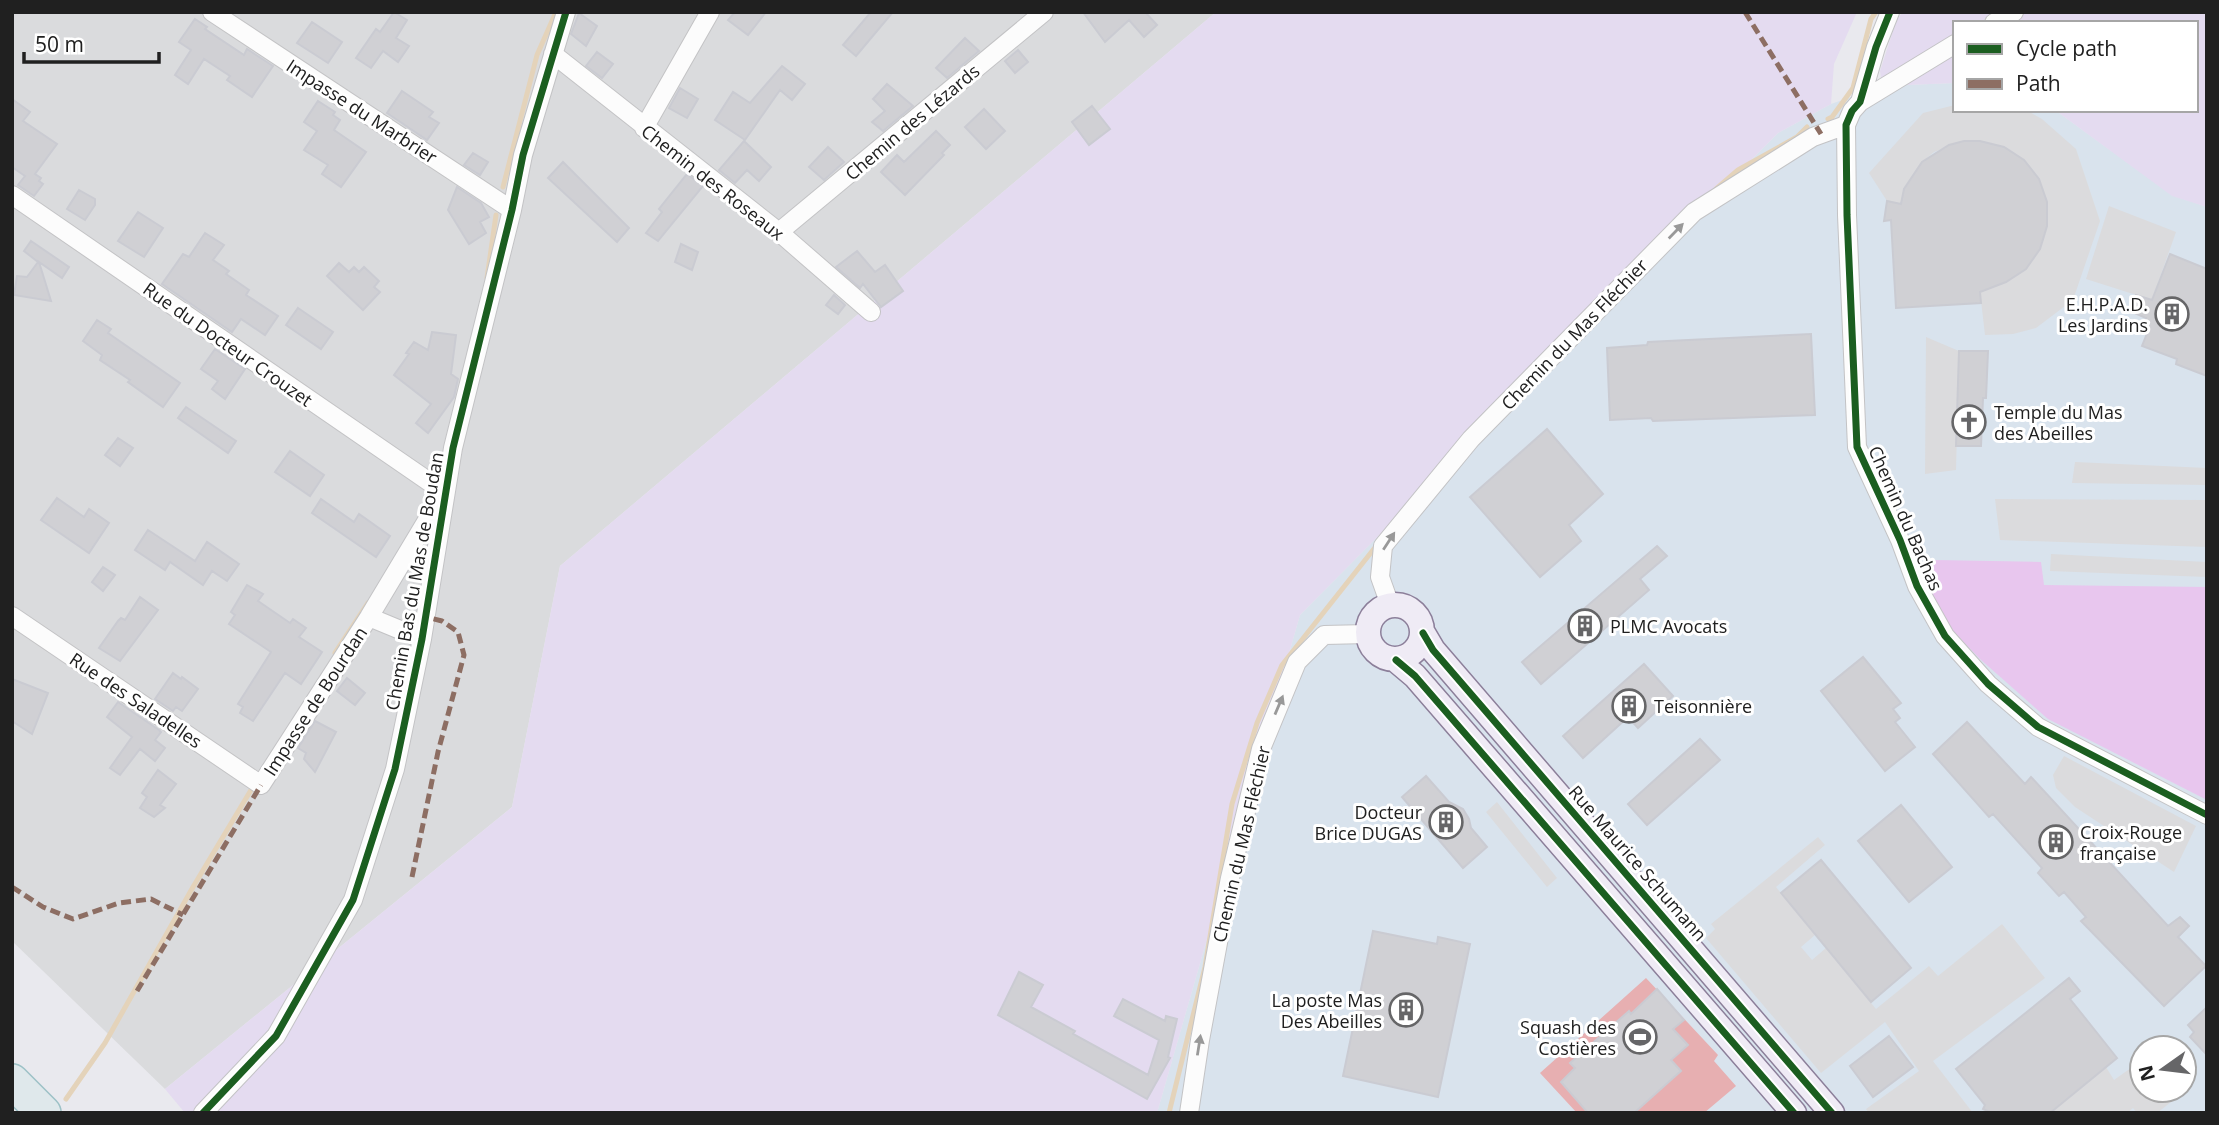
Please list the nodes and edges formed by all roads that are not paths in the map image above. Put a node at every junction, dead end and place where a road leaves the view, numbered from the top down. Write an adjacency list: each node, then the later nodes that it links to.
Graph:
1 (212, 12): 14 (street, Impasse du Marbrier)
2 (565, 12): 9 (street, Chemin Bas du Mas de Boudan)
3 (710, 12): 12 (street)
4 (1044, 12): 15 (street, Chemin des Lézards)
5 (1890, 12): 10 (street)
6 (2014, 12): 7 (street)
7 (1998, 21)
8 (1953, 45): 10 (street)
9 (553, 54): 12 (street, Chemin des Roseaux); 14 (street, Chemin Bas du Mas de Boudan)
10 (1860, 102): 11 (street)
11 (1846, 125): 18 (street, Chemin du Mas Fléchier, one-way to 11); 26 (street, Chemin du Bachas)
12 (644, 128): 15 (street, Chemin des Roseaux)
13 (12, 195): 17 (street, Rue du Docteur Crouzet)
14 (512, 210): 17 (street, Chemin Bas du Mas de Boudan)
15 (779, 232): 16 (street, Chemin des Roseaux)
16 (872, 312)
17 (444, 492): 20 (street, Impasse de Bourdan); 23 (street, Chemin Bas du Mas de Boudan)
18 (1390, 606): 21 (main road); 22 (main road)
19 (12, 616): 25 (street, Rue des Saladelles)
20 (369, 617): 23 (street, Impasse de Bourdan); 25 (street, Impasse de Bourdan)
21 (1423, 633): 24 (main road); 32 (main road, Rue Maurice Schumann)
22 (1368, 634): 24 (main road); 30 (street, Chemin du Mas Fléchier, one-way to 22)
23 (422, 639): 29 (street, Chemin Bas du Mas de Boudan)
24 (1396, 660): 31 (main road)
25 (261, 785)
26 (2207, 815)
27 (12, 1082): 28 (highway)
28 (44, 1113)
29 (203, 1113)
30 (1189, 1113)
31 (1794, 1113)
32 (1832, 1113)

